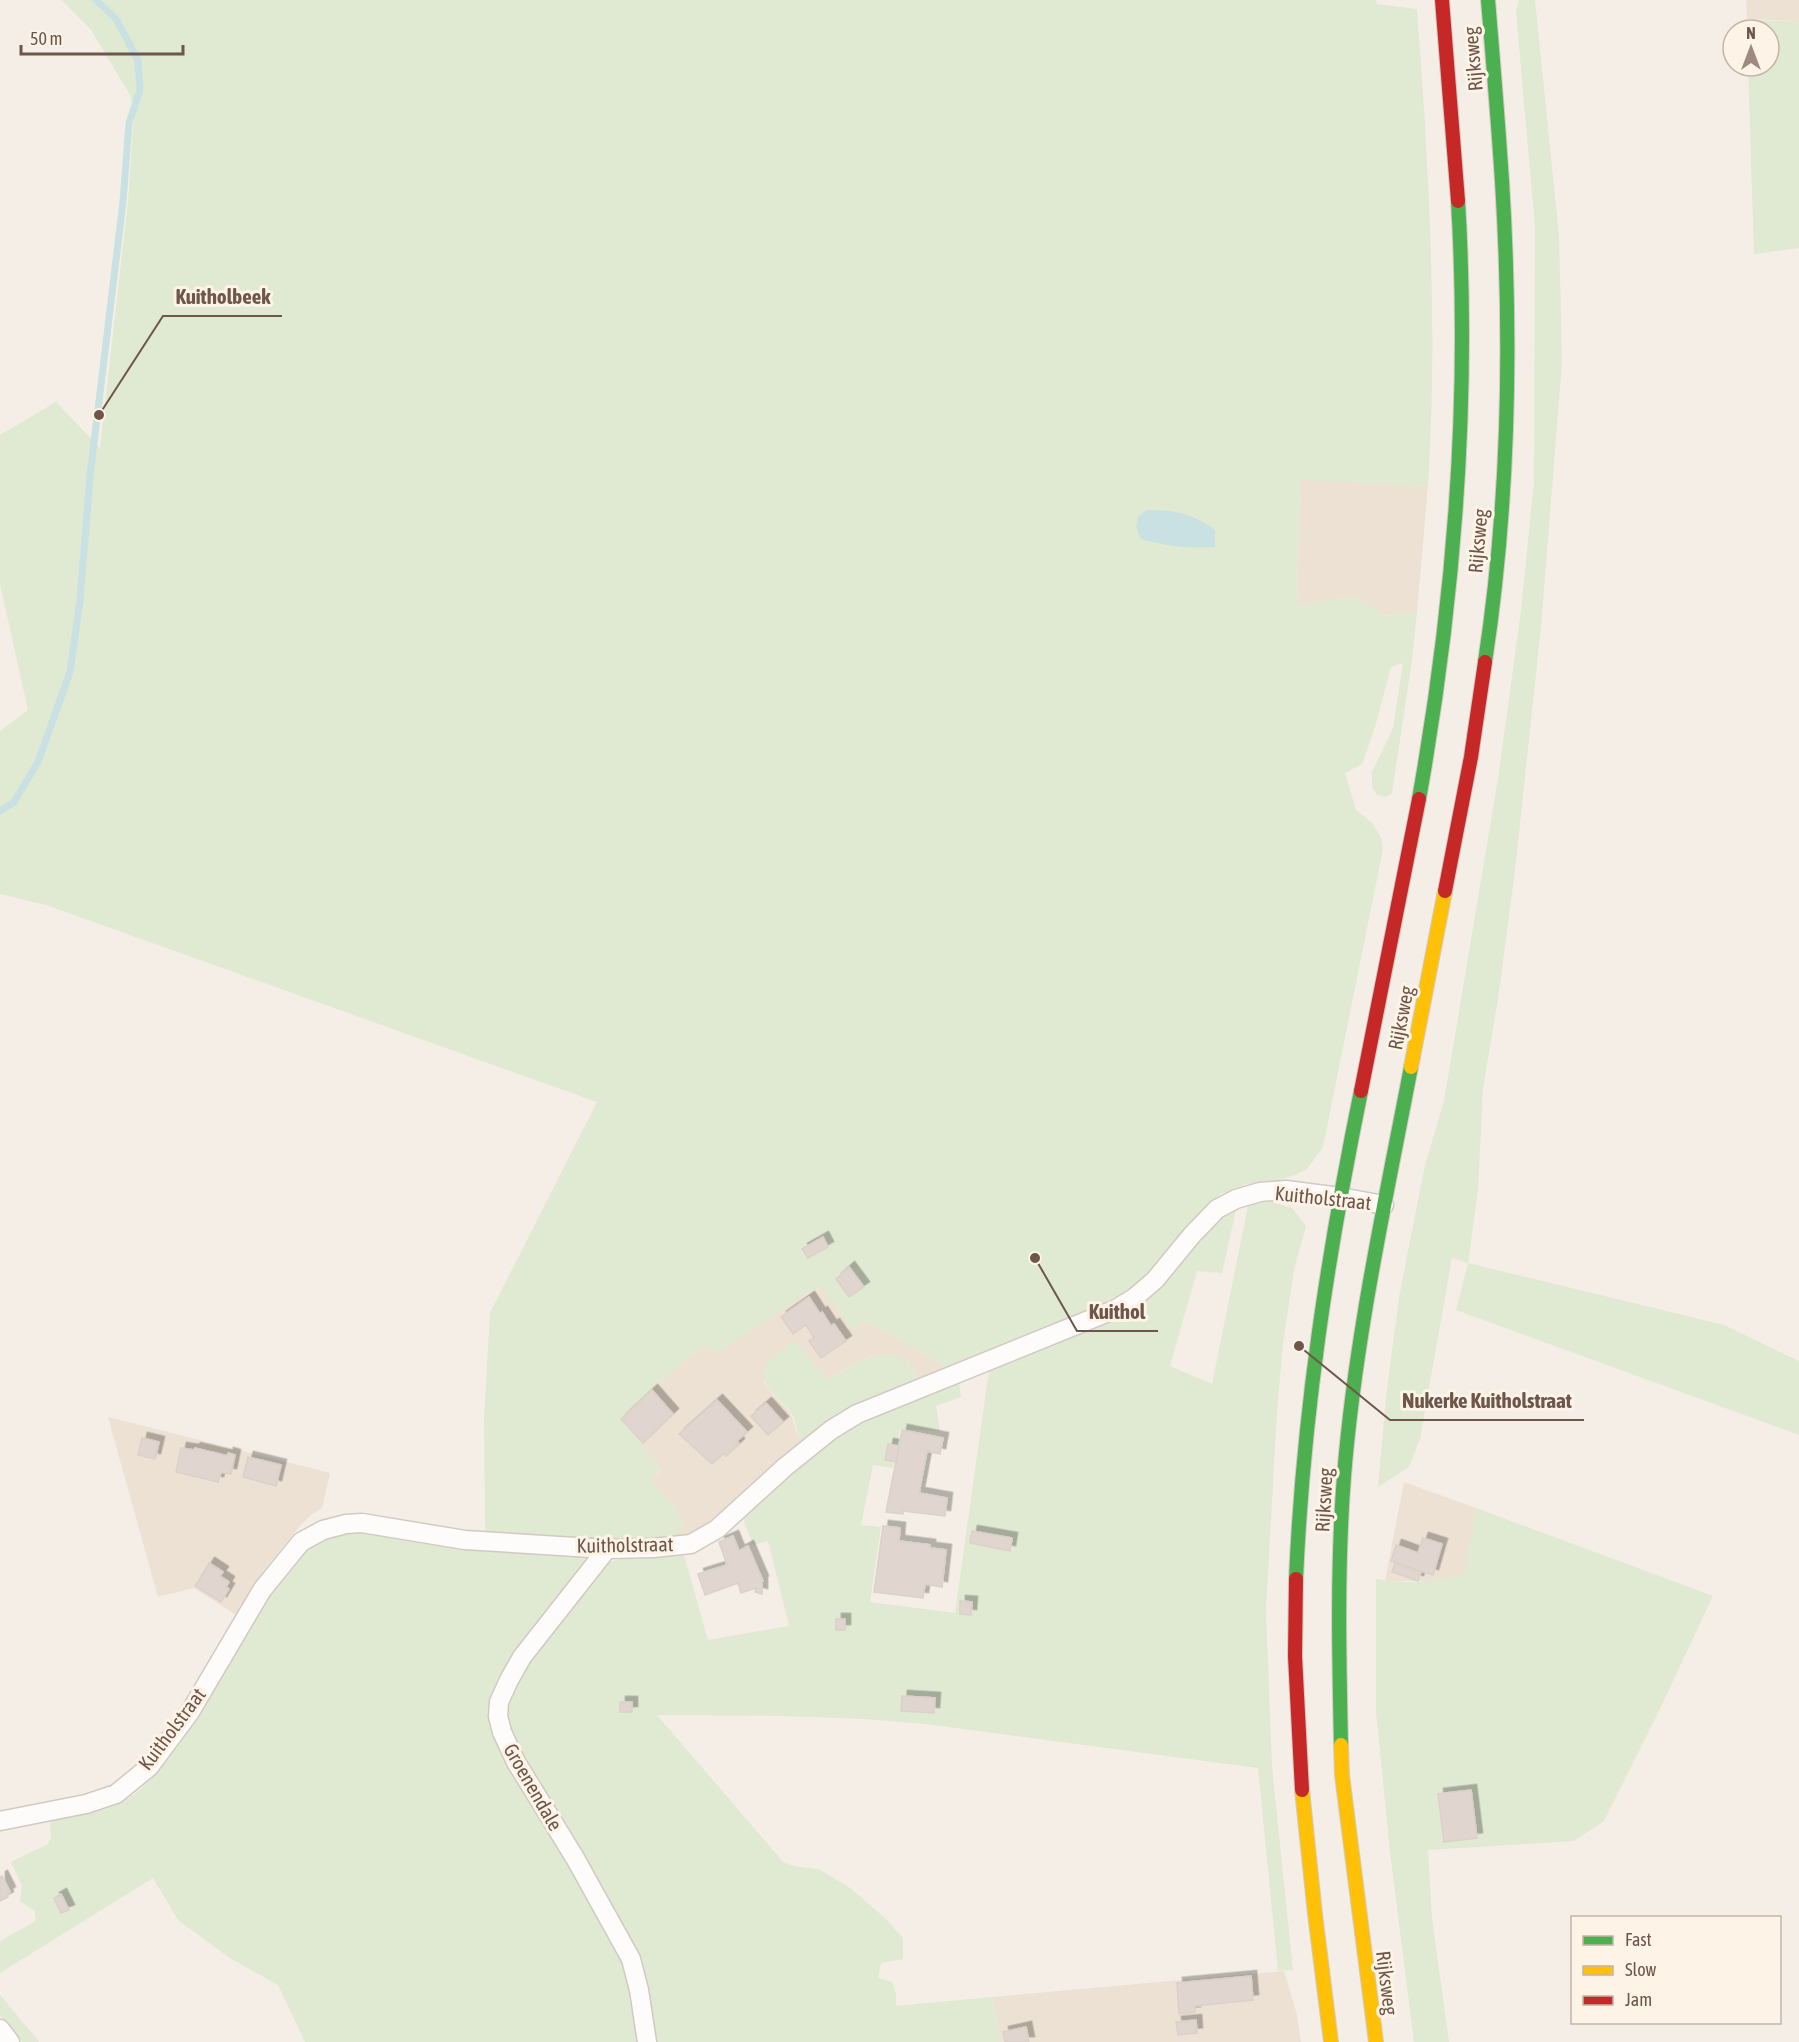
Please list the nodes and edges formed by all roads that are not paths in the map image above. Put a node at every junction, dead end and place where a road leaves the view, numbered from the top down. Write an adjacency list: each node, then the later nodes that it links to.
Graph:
1 (1442, 0): 3 (highway, Rijksweg)
2 (1488, 0): 4 (highway, Rijksweg)
3 (1340, 1197): 4 (street, Kuitholstraat); 5 (street, Kuitholstraat); 10 (highway, Rijksweg)
4 (1384, 1205): 11 (highway, Rijksweg)
5 (607, 1549): 6 (street, Kuitholstraat); 9 (street, Groenendale)
6 (0, 1821)
7 (0, 2029): 8 (street)
8 (10, 2042)
9 (647, 2042)
10 (1331, 2042)
11 (1376, 2042)

